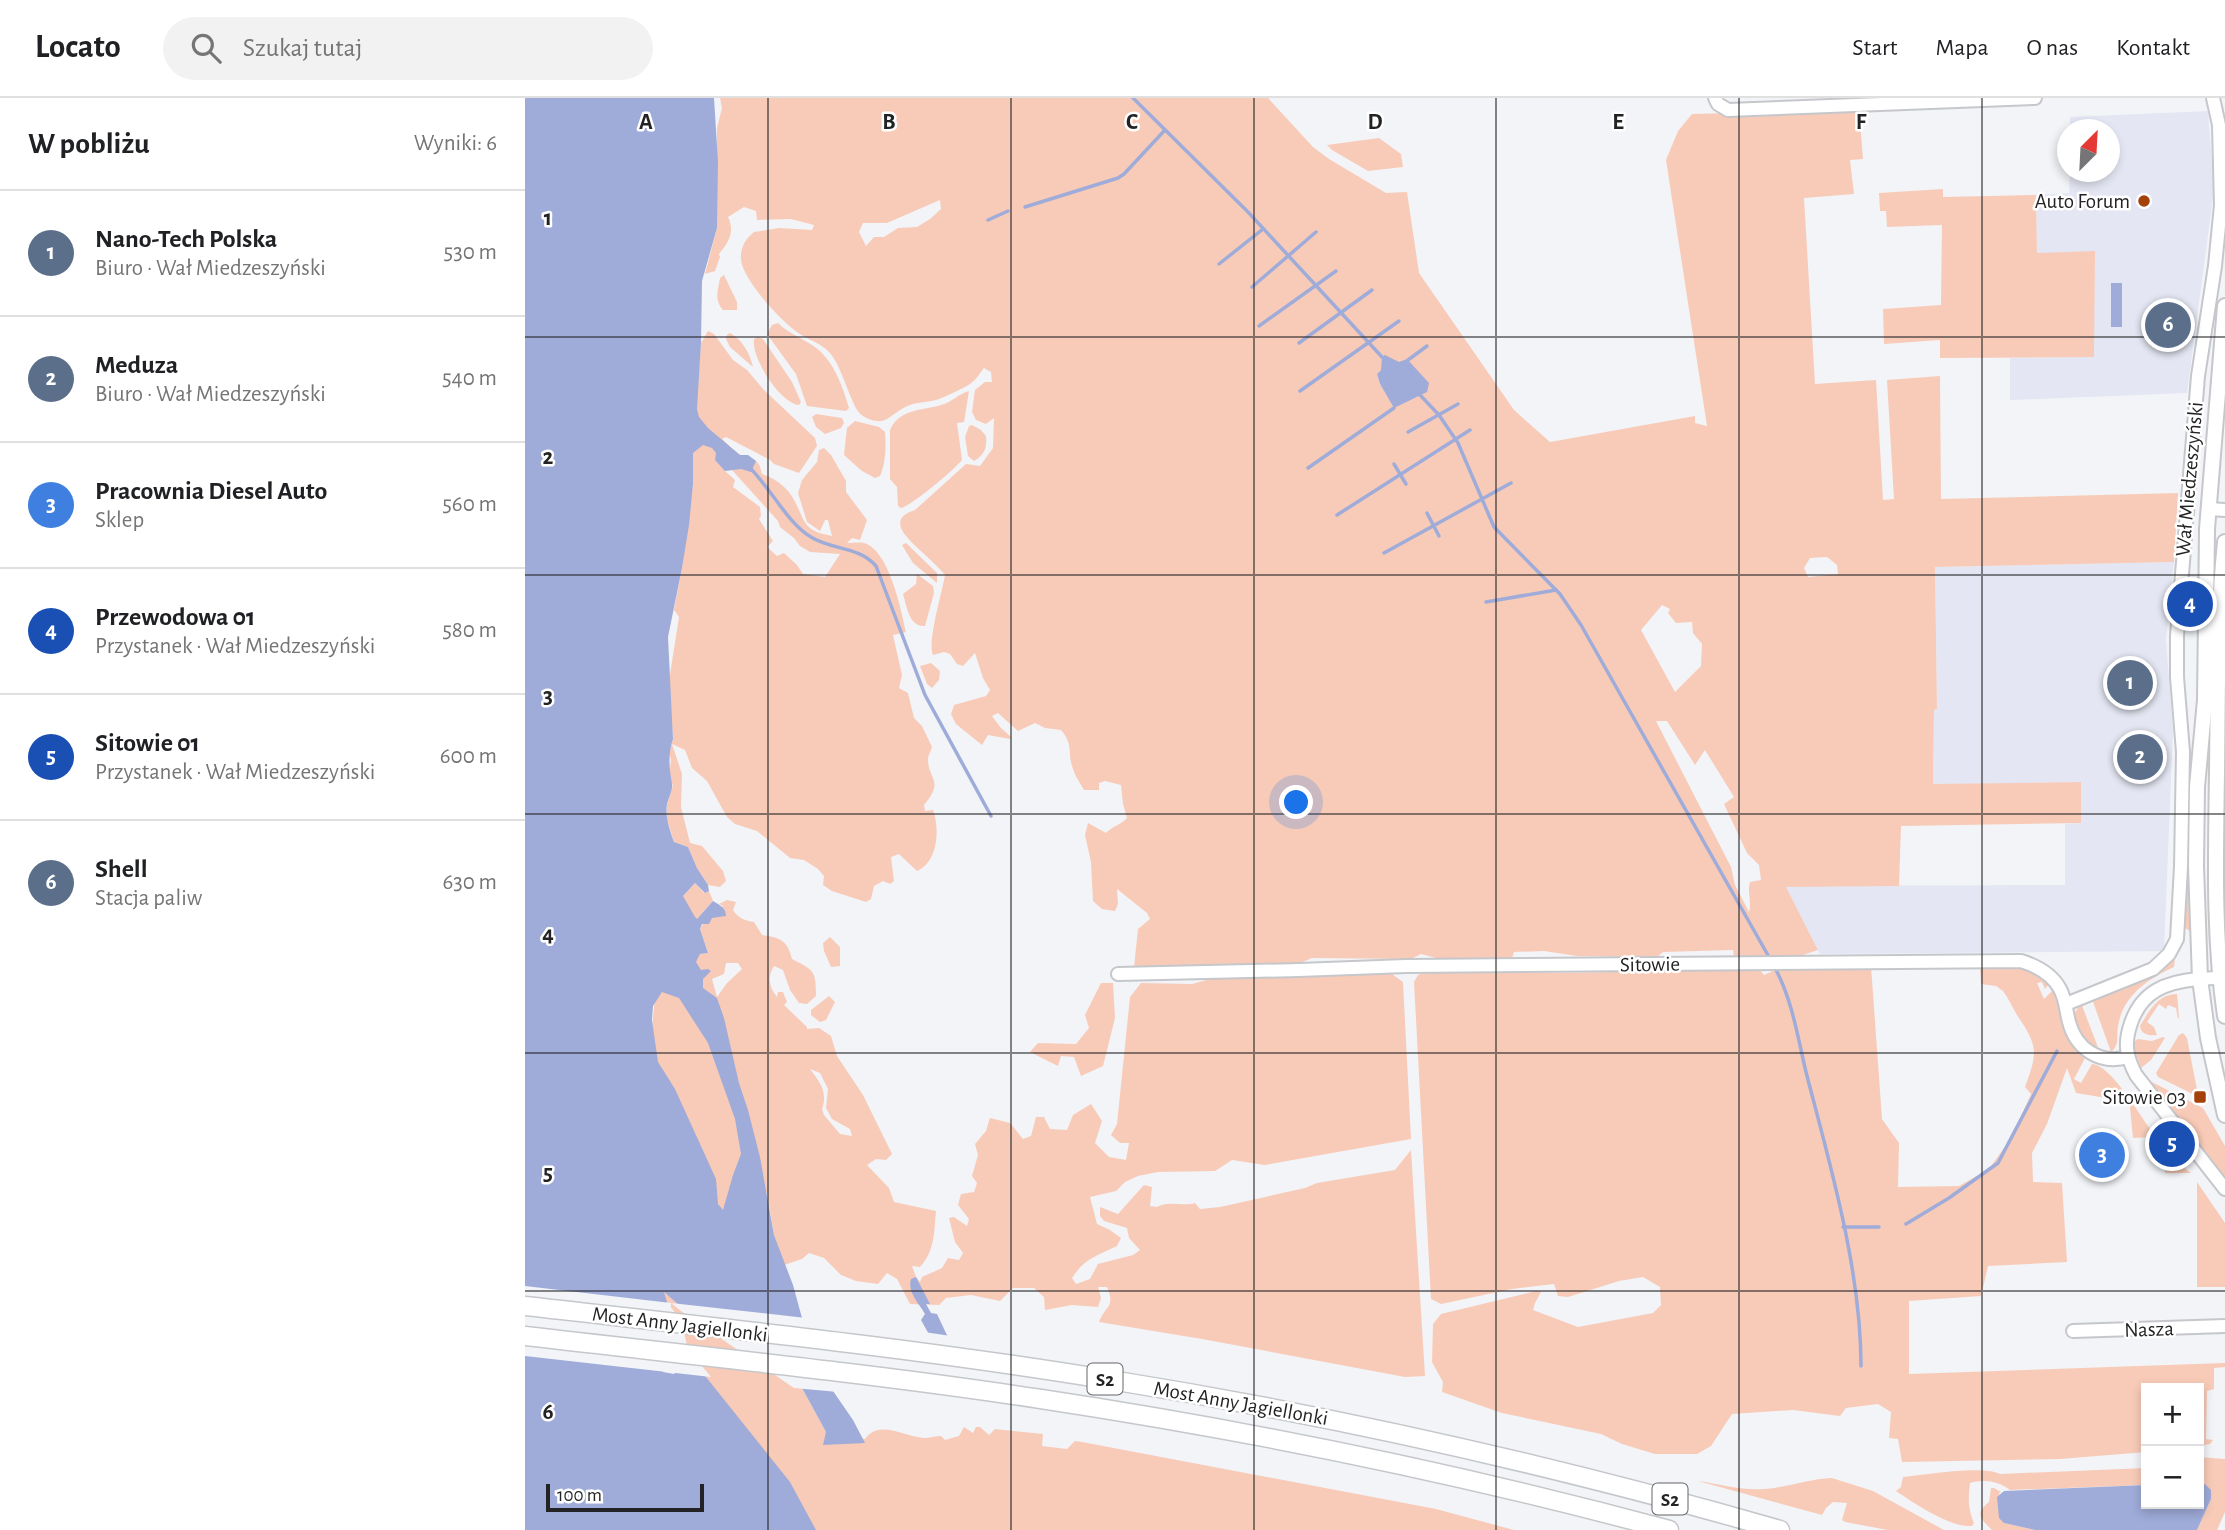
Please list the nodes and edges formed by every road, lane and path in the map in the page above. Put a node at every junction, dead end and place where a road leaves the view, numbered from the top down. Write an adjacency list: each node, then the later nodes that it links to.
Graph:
1 (1714, 98): 2 (street)
2 (2035, 98)
3 (2213, 98): 11 (street, Wał Miedzeszyński)
4 (2225, 306): 5 (main road, Wał Miedzeszyński)
5 (2209, 509): 6 (street); 10 (main road, Wał Miedzeszyński)
6 (2225, 510)
7 (2225, 542): 9 (main road, Wał Miedzeszyński)
8 (1118, 974): 11 (street, Sitowie)
9 (2223, 977): 10 (street); 12 (main road, Wał Miedzeszyński)
10 (2200, 979): 13 (street); 14 (main road, Wał Miedzeszyński)
11 (2066, 1003): 13 (street, Sitowie)
12 (2225, 1016)
13 (2127, 1057): 15 (street)
14 (2225, 1115)
15 (2225, 1189)
16 (525, 1306): 21 (highway, Most Anny Jagiellonki / S2)
17 (2225, 1326): 18 (street, Nasza)
18 (2073, 1331)
19 (525, 1336): 20 (highway, Most Anny Jagiellonki / S2)
20 (1669, 1530)
21 (1780, 1530)

